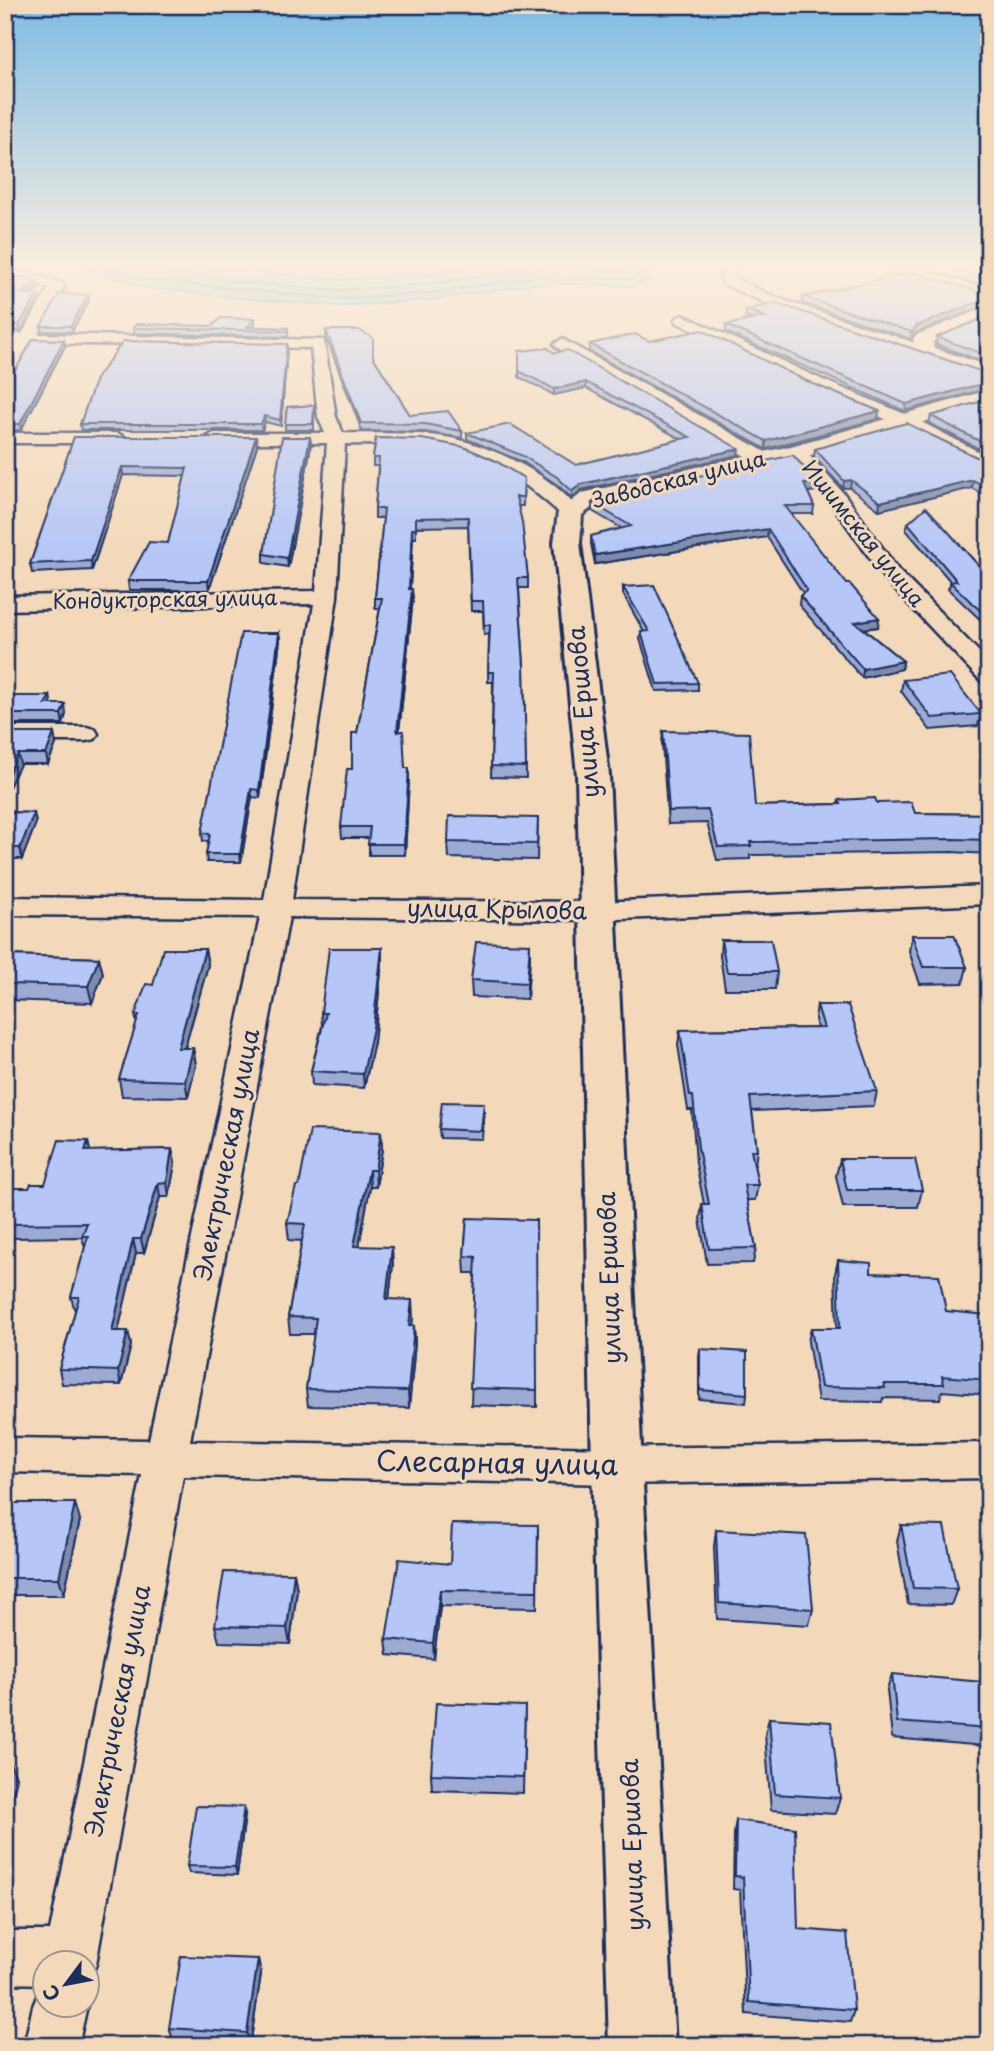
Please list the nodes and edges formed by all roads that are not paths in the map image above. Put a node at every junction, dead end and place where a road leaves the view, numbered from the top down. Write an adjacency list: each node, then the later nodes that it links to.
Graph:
1 (320, 363): 11 (street, Электрическая улица)
2 (595, 363): 13 (street, Ишимская улица)
3 (772, 363): 7 (street)
4 (959, 363): 5 (street)
5 (989, 373)
6 (989, 396): 7 (street, Заводская улица)
7 (906, 421): 12 (street, Заводская улица); 14 (street)
8 (5, 438): 9 (street)
9 (129, 438)
10 (198, 438): 11 (street, Заводская улица)
11 (336, 438): 15 (street, Заводская улица); 16 (street, Электрическая улица)
12 (796, 452): 13 (street, Заводская улица); 18 (street, Ишимская улица)
13 (764, 459): 15 (street, Заводская улица)
14 (989, 465)
15 (570, 512): 24 (street, улица Ершова)
16 (326, 597): 17 (street, Кондукторская улица); 23 (street, Электрическая улица)
17 (5, 603)
18 (989, 676)
19 (5, 734): 20 (street)
20 (86, 734)
21 (989, 895): 24 (street, улица Крылова)
22 (5, 906): 23 (street, улица Крылова)
23 (277, 906): 24 (street, улица Крылова); 26 (street, Электрическая улица)
24 (596, 911): 28 (street, улица Ершова)
25 (5, 1455): 26 (street, Слесарная улица)
26 (166, 1457): 28 (street, Слесарная улица); 29 (street, Электрическая улица)
27 (989, 1460): 28 (street, Слесарная улица)
28 (617, 1466): 34 (street, улица Ершова)
29 (72, 1950)
30 (5, 1957): 31 (street)
31 (32, 1965)
32 (57, 2020): 33 (street, Электрическая улица)
33 (51, 2046)
34 (642, 2046)

